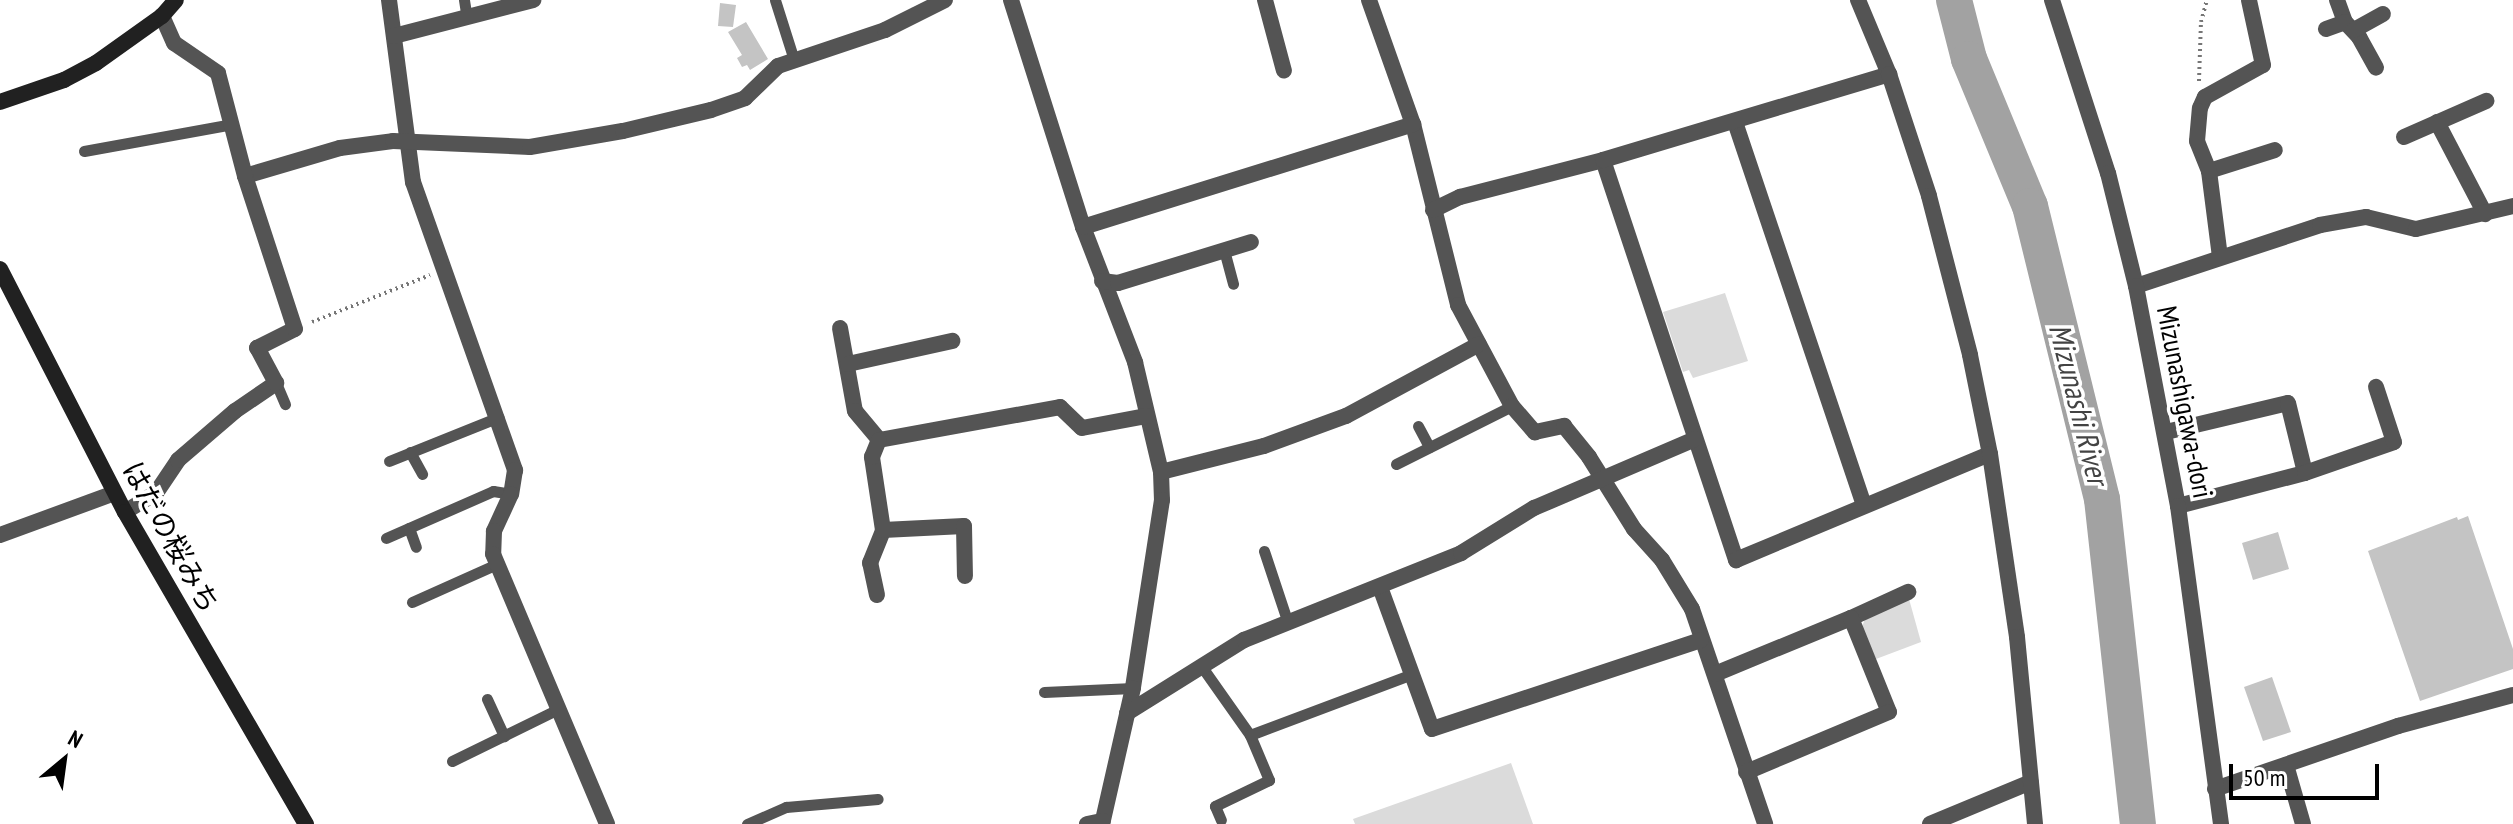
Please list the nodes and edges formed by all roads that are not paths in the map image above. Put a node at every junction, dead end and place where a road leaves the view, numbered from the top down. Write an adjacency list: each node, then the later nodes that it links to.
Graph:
1 (175, 0): 15 (main road)
2 (389, 0): 19 (street)
3 (464, 0): 16 (lane)
4 (533, 0): 16 (street)
5 (775, 0): 20 (lane)
6 (945, 0): 20 (street)
7 (1011, 0): 40 (street)
8 (1265, 0): 22 (street)
9 (1369, 0): 29 (street)
10 (1858, 0): 23 (street)
11 (2052, 0): 47 (street, Mizunashigawa-dori)
12 (2249, 0): 35 (street)
13 (2337, 0): 17 (street)
14 (2383, 14): 17 (street)
15 (162, 16): 25 (main road); 28 (street)
16 (467, 18): 19 (street)
17 (2349, 26): 18 (street); 21 (street)
18 (2326, 29)
19 (394, 36): 31 (street)
20 (794, 60): 31 (street)
21 (2376, 68)
22 (1284, 71)
23 (1889, 74): 26 (street); 64 (street)
24 (2486, 101): 27 (street)
25 (0, 102)
26 (1735, 122): 34 (street); 73 (street)
27 (2437, 122): 30 (street); 39 (street)
28 (233, 124): 33 (lane); 36 (street)
29 (1413, 124): 38 (street); 40 (street)
30 (2404, 137)
31 (406, 142): 36 (street); 57 (street)
32 (2275, 150): 35 (street)
33 (84, 151)
34 (1603, 160): 38 (street); 60 (street)
35 (2209, 171): 43 (street)
36 (245, 176): 52 (street)
37 (2513, 206): 39 (street)
38 (1433, 210): 50 (street)
39 (2485, 214): 43 (street)
40 (1083, 227): 45 (street)
41 (1251, 242): 42 (street)
42 (1224, 250): 45 (street); 46 (lane)
43 (2220, 257): 47 (street)
44 (0, 269): 71 (main road, はだの桜みち)
45 (1102, 281): 56 (street)
46 (1233, 284)
47 (2136, 286): 59 (street, Mizunashigawa-dori)
48 (840, 328): 51 (street)
49 (952, 341): 51 (street)
50 (1479, 344): 55 (street); 67 (street)
51 (848, 364): 61 (street)
52 (276, 383): 54 (lane); 75 (street)
53 (2376, 387): 68 (street)
54 (285, 404)
55 (1512, 406): 62 (lane); 70 (street)
56 (1147, 416): 61 (street); 67 (street)
57 (499, 417): 63 (lane); 72 (street)
58 (1418, 426): 62 (lane)
59 (2166, 432): 68 (street); 74 (street, Mizunashigawa-dori)
60 (1695, 439): 70 (street); 73 (street)
61 (879, 440): 77 (street)
62 (1429, 447): 66 (lane)
63 (410, 452): 65 (lane); 69 (lane)
64 (1990, 454): 73 (street); 105 (street)
65 (389, 461)
66 (1396, 464)
67 (1161, 472): 94 (street)
68 (2305, 473): 74 (street)
69 (422, 474)
70 (1602, 479): 84 (street); 90 (street)
71 (115, 493): 75 (main road, はだの桜みち); 78 (street)
72 (511, 494): 76 (lane); 82 (street)
73 (1864, 505)
74 (2178, 506): 106 (street, Mizunashigawa-dori)
75 (125, 512): 110 (main road, はだの桜みち)
76 (409, 528): 79 (lane); 80 (lane)
77 (883, 530): 83 (street); 86 (street)
78 (0, 535)
79 (386, 538)
80 (416, 547)
81 (1264, 551): 89 (lane)
82 (497, 564): 87 (lane); 98 (street)
83 (965, 576)
84 (1380, 587): 89 (street); 92 (street)
85 (1908, 592): 88 (street)
86 (877, 595)
87 (412, 602)
88 (1851, 618): 93 (street); 104 (street)
89 (1288, 623): 91 (street)
90 (1701, 640): 92 (street); 93 (street)
91 (1202, 667): 99 (street); 100 (lane)
92 (1412, 674): 100 (lane)
93 (1715, 674): 104 (street)
94 (1133, 688): 95 (lane); 99 (street)
95 (1044, 692)
96 (2513, 695): 103 (street)
97 (487, 699): 101 (lane)
98 (558, 709): 101 (lane); 111 (street)
99 (1127, 713): 109 (street)
100 (1250, 735): 108 (lane)
101 (504, 736): 102 (lane)
102 (452, 761)
103 (2286, 765): 106 (street); 117 (street)
104 (1746, 772): 113 (street)
105 (2031, 782): 114 (street); 115 (street)
106 (2215, 789): 116 (street, Mizunashigawa-dori)
107 (878, 799): 112 (lane)
108 (1221, 820)
109 (1097, 823)
110 (306, 824)
111 (607, 824)
112 (747, 824)
113 (1765, 824)
114 (1930, 824)
115 (2035, 824)
116 (2221, 824)
117 (2303, 824)

